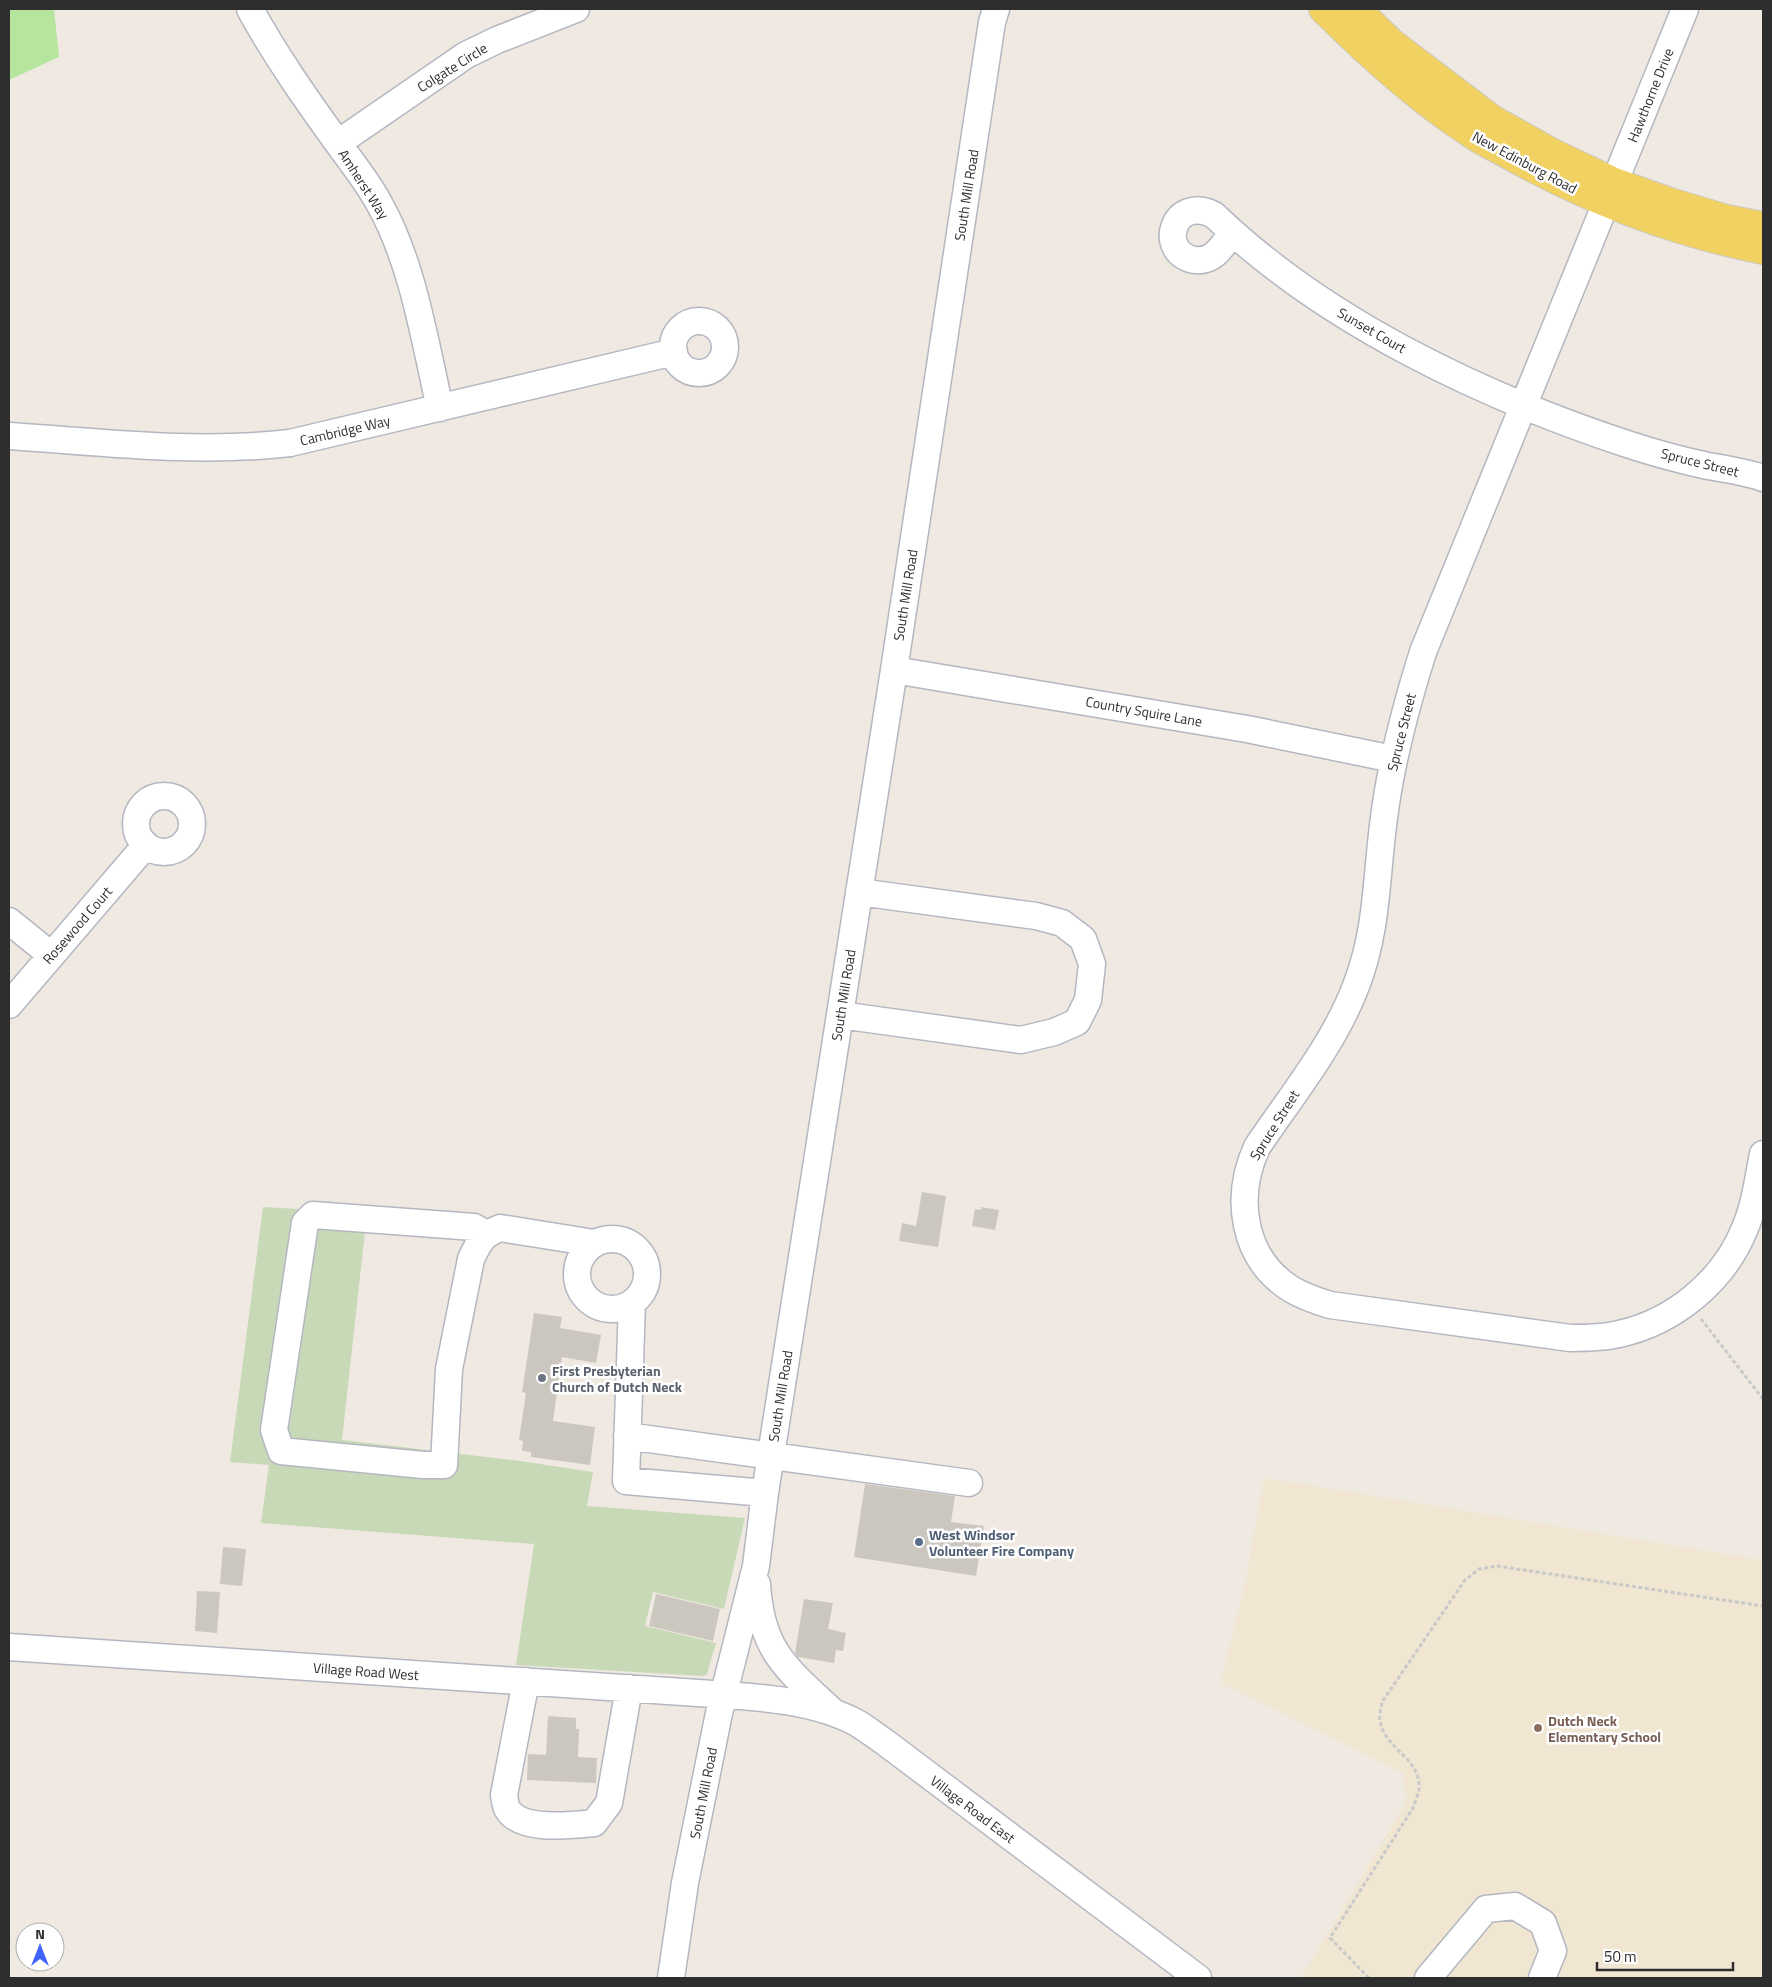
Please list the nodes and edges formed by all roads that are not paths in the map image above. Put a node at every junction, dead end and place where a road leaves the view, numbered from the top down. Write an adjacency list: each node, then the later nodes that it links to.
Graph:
1 (250, 9): 7 (street, Amherst Way)
2 (576, 9): 7 (street, Colgate Circle)
3 (996, 9): 17 (street, South Mill Road)
4 (1323, 9): 8 (main road, New Edinburg Road)
5 (1356, 9): 8 (main road, New Edinburg Road)
6 (1685, 9): 8 (street, Hawthorne Drive)
7 (338, 143): 14 (street, Amherst Way)
8 (1610, 192): 9 (main road, New Edinburg Road); 11 (main road, New Edinburg Road); 13 (street, Spruce Street)
9 (1763, 226)
10 (1232, 233): 13 (street, Sunset Court)
11 (1763, 250)
12 (674, 352): 14 (street, Cambridge Way)
13 (1523, 406): 16 (street, Spruce Street); 18 (street, Spruce Street)
14 (440, 408): 15 (street, Cambridge Way)
15 (9, 436)
16 (1763, 478)
17 (894, 670): 18 (street, Country Squire Lane); 20 (street, South Mill Road)
18 (1393, 759): 25 (street, Spruce Street)
19 (146, 845): 22 (street, Rosewood Court)
20 (859, 892): 24 (street, South Mill Road); 24 (street)
21 (9, 921): 22 (street)
22 (51, 955): 23 (street, Rosewood Court)
23 (9, 1006)
24 (840, 1015): 30 (street, South Mill Road)
25 (1763, 1154)
26 (486, 1234): 26 (street); 27 (street)
27 (594, 1243): 28 (street); 28 (street)
28 (632, 1303): 29 (street)
29 (627, 1436): 30 (street); 32 (street)
30 (771, 1455): 31 (street); 32 (street, South Mill Road)
31 (968, 1483)
32 (765, 1493): 33 (street, South Mill Road)
33 (756, 1566): 37 (street, South Mill Road); 38 (street)
34 (9, 1647): 35 (street, Village Road West)
35 (526, 1682): 36 (street, Village Road West); 36 (street)
36 (629, 1688): 37 (street, Village Road West)
37 (723, 1695): 38 (street, Village Road East); 39 (street, South Mill Road)
38 (833, 1713): 40 (street, Village Road East)
39 (671, 1978)
40 (1198, 1978)
41 (1428, 1978): 42 (street)
42 (1542, 1978)

